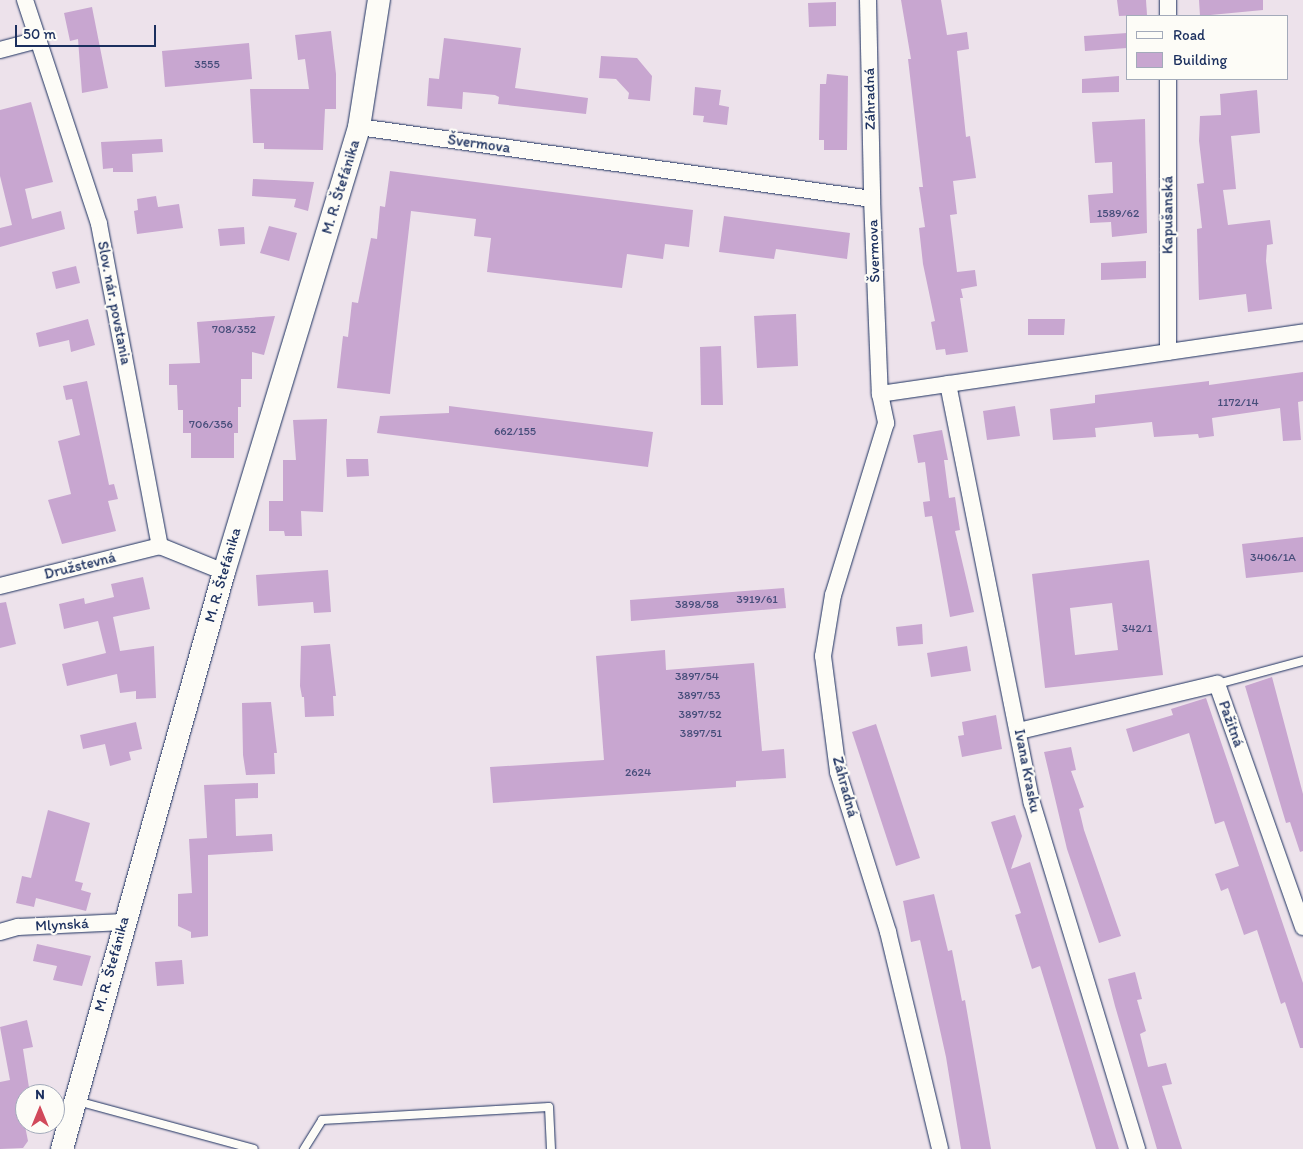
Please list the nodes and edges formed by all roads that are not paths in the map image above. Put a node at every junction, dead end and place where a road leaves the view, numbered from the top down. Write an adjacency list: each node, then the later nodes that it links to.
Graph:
1 (25, 0): 6 (street, Slov. nár. povstania)
2 (379, 0): 9 (street, M. R. Štefánika)
3 (868, 0): 10 (street, Záhradná)
4 (1168, 0): 5 (street)
5 (1168, 15)
6 (38, 40): 7 (street); 15 (street, Slov. nár. povstania)
7 (0, 50)
8 (1168, 80): 12 (street, Kapušanská)
9 (359, 127): 10 (street, Švermova); 16 (street, M. R. Štefánika)
10 (872, 199): 14 (street, Švermova)
11 (1303, 332): 12 (street)
12 (1168, 352): 13 (street)
13 (948, 384): 14 (street); 20 (street, Ivana Krasku)
14 (880, 394): 29 (street, Záhradná)
15 (160, 546): 16 (street); 17 (street, Družstevná)
16 (224, 572): 21 (street, M. R. Štefánika)
17 (0, 586)
18 (1303, 662): 19 (lane)
19 (1217, 684): 20 (street, Pažitná); 22 (street, Pažitná)
20 (1019, 731): 30 (street, Ivana Krasku)
21 (124, 922): 23 (street, Mlynská); 24 (street, M. R. Štefánika)
22 (1303, 926)
23 (0, 932)
24 (75, 1100): 25 (street, M. R. Štefánika); 26 (lane)
25 (62, 1149)
26 (254, 1149)
27 (304, 1149): 28 (lane)
28 (551, 1149)
29 (940, 1149)
30 (1137, 1149)

